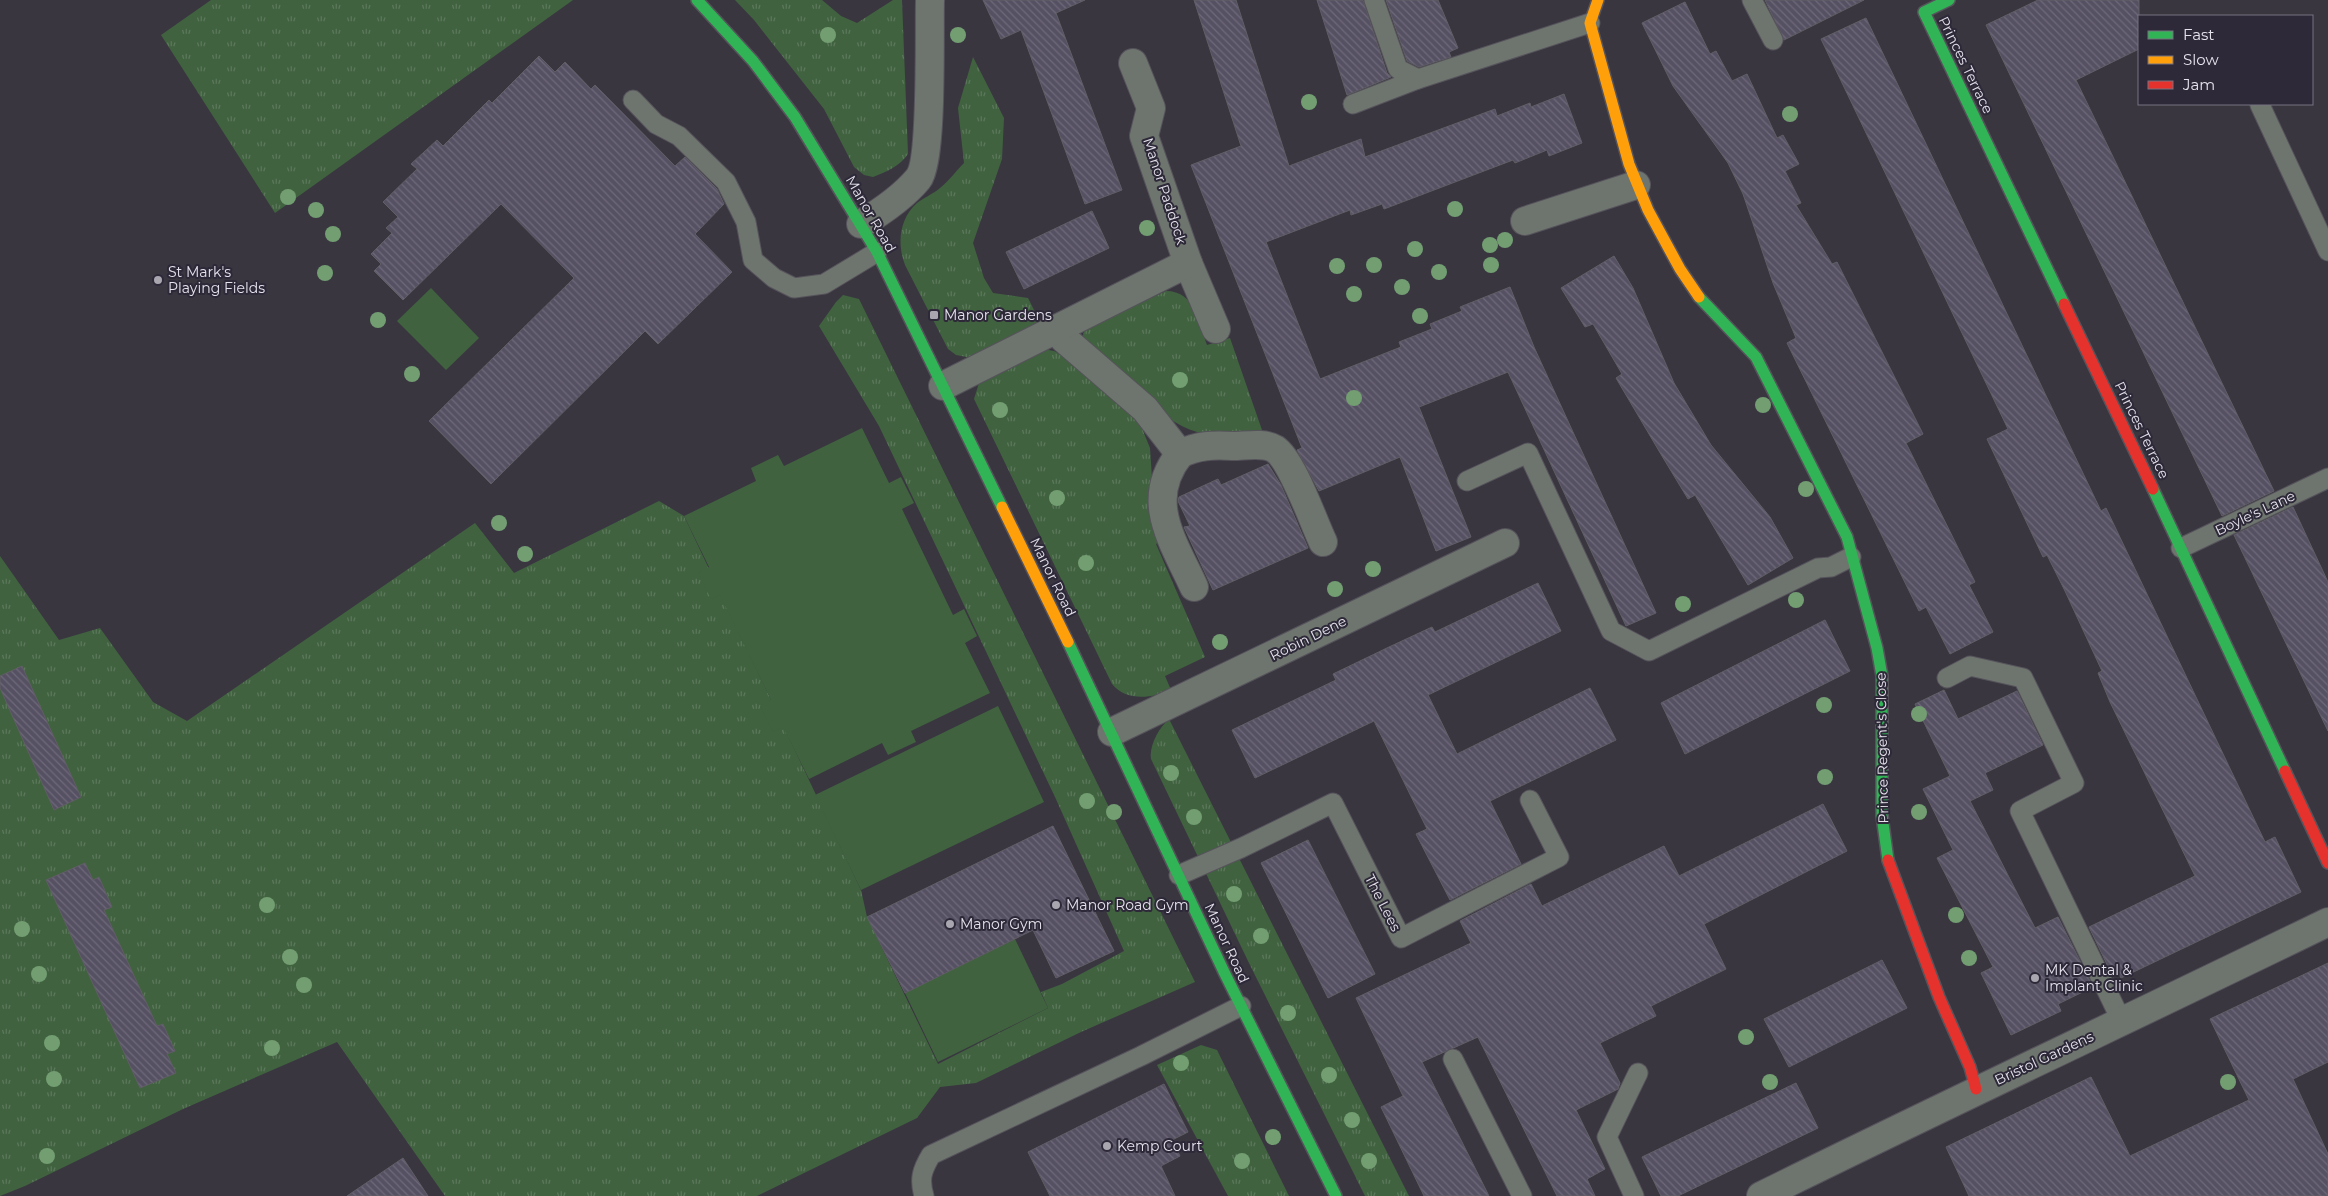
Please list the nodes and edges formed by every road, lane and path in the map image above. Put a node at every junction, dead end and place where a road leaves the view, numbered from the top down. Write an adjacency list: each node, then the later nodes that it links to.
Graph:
1 (697, 0): 16 (street, Manor Road)
2 (930, 0): 16 (street)
3 (1374, 0): 10 (lane)
4 (1598, 0): 7 (street)
5 (1752, 0): 8 (lane)
6 (1949, 0): 28 (street, Princes Terrace)
7 (1590, 23): 10 (lane); 14 (street, Prince Regent's Close)
8 (1773, 40)
9 (1132, 63): 19 (street, Manor Paddock)
10 (1418, 79): 12 (lane)
11 (633, 100): 18 (lane)
12 (1353, 104)
13 (2260, 105): 17 (lane)
14 (1636, 185): 15 (street); 29 (street, Prince Regent's Close)
15 (1525, 221)
16 (861, 224): 18 (street, Manor Road)
17 (2328, 251)
18 (877, 252): 22 (street, Manor Road)
19 (1188, 263): 20 (street, Manor Paddock); 21 (street, Manor Paddock)
20 (1059, 329): 22 (street, Manor Paddock); 23 (street)
21 (1216, 329)
22 (943, 386): 32 (street, Manor Road)
23 (1180, 454): 26 (street); 30 (street)
24 (2328, 478): 28 (lane, Boyle's Lane)
25 (1467, 481): 29 (lane)
26 (1322, 542)
27 (1505, 544): 32 (street, Robin Dene)
28 (2182, 548): 34 (street, Princes Terrace)
29 (1851, 557): 41 (street, Prince Regent's Close)
30 (1194, 587)
31 (1947, 678): 38 (lane)
32 (1112, 732): 35 (street, Manor Road)
33 (1530, 800): 35 (lane, The Lees)
34 (2328, 863)
35 (1180, 875): 37 (street, Manor Road)
36 (2328, 922): 38 (street, Bristol Gardens)
37 (1240, 1006): 42 (lane); 43 (street, Manor Road)
38 (2122, 1022): 41 (street, Bristol Gardens)
39 (1453, 1059): 44 (lane)
40 (1638, 1073): 45 (lane)
41 (1976, 1089): 46 (street, Bristol Gardens)
42 (924, 1196)
43 (1336, 1196)
44 (1522, 1196)
45 (1634, 1196)
46 (1761, 1196)

